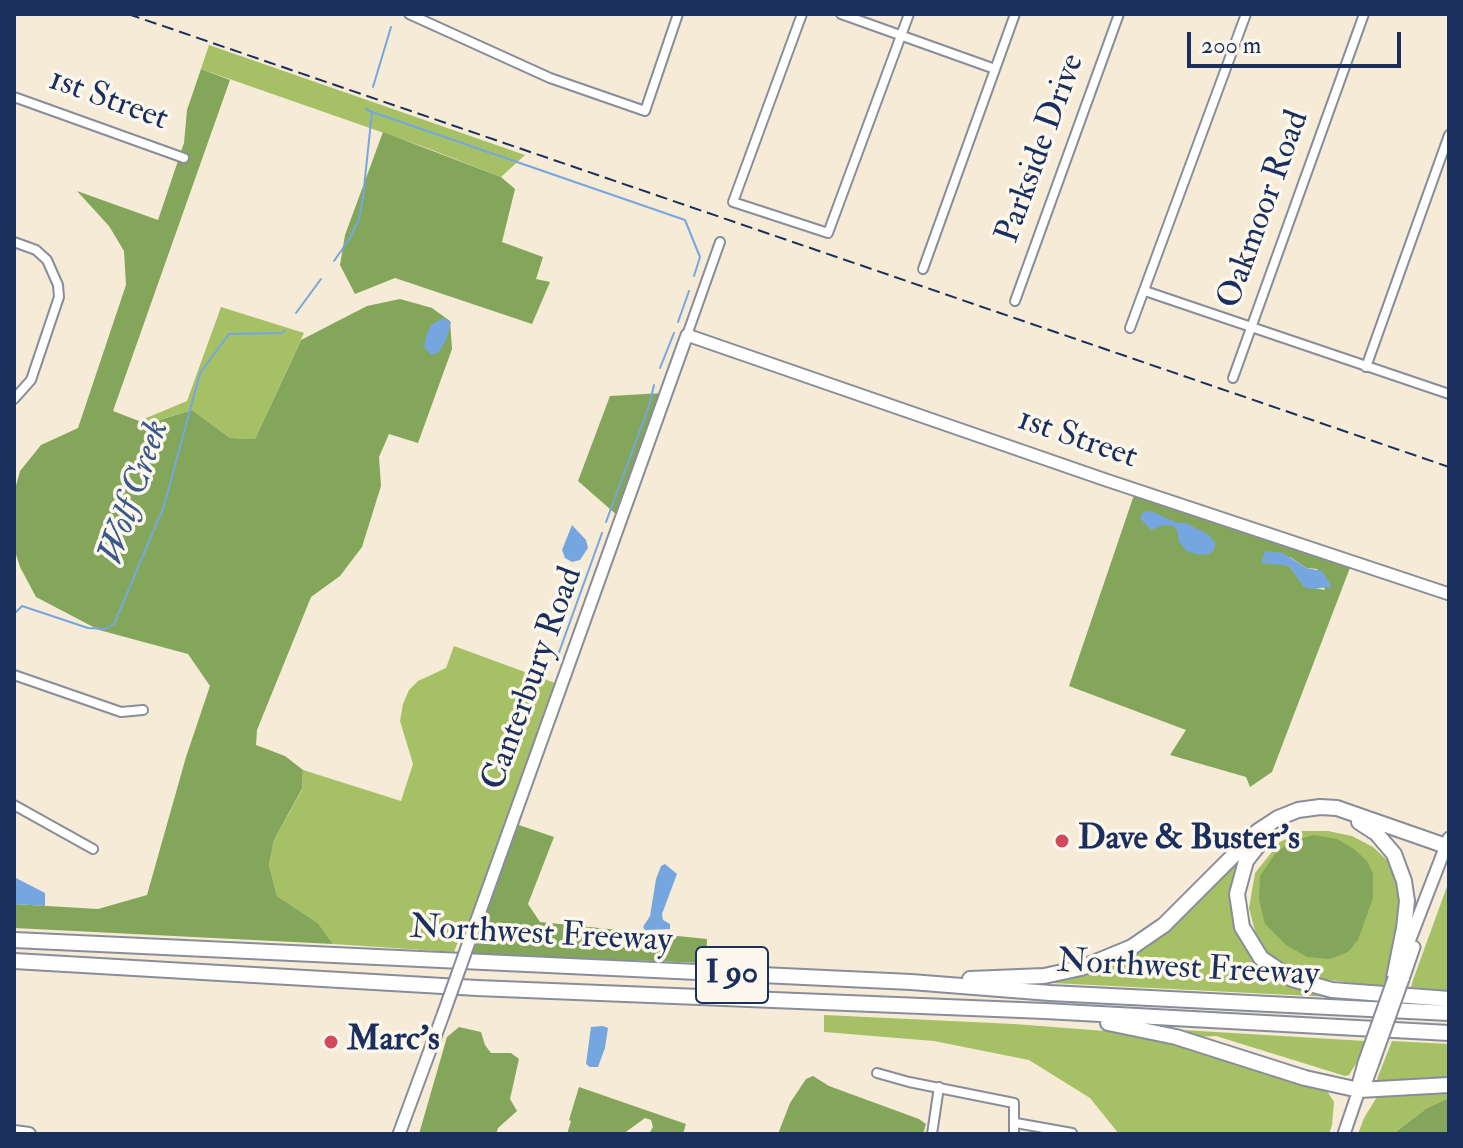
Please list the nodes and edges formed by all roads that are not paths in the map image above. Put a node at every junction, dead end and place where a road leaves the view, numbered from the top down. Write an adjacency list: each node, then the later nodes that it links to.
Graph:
1 (409, 14): 2 (street)
2 (678, 14)
3 (802, 14): 10 (street)
4 (841, 14): 10 (street)
5 (909, 14): 10 (street)
6 (1015, 14): 11 (street)
7 (1119, 14): 19 (street, Parkside Drive)
8 (1246, 14): 18 (street)
9 (1364, 14): 20 (street, Oakmoor Road)
10 (900, 36): 11 (street)
11 (995, 69): 17 (street)
12 (14, 97): 14 (street, 1st Street)
13 (1449, 135): 23 (street)
14 (184, 158)
15 (14, 242): 26 (street)
16 (720, 242): 22 (street, Canterbury Road)
17 (923, 269)
18 (1145, 291): 20 (street); 21 (street)
19 (1015, 301)
20 (1251, 327): 23 (street); 24 (street, Oakmoor Road)
21 (1130, 328)
22 (687, 335): 27 (street, 1st Street); 50 (street, Canterbury Road, bridge)
23 (1366, 367): 25 (street)
24 (1233, 378)
25 (1449, 394)
26 (14, 399)
27 (1449, 594)
28 (14, 675): 29 (street)
29 (143, 710)
30 (14, 805): 33 (street)
31 (1359, 822): 32 (highway); 36 (highway); 38 (highway)
32 (1448, 844): 36 (street); 37 (highway)
33 (93, 849)
34 (14, 940): 37 (highway, Northwest Freeway / I 90)
35 (14, 961): 39 (highway, Northwest Freeway / I 90)
36 (1399, 979): 45 (street, bridge)
37 (911, 982): 40 (highway, Northwest Freeway / I 90)
38 (1449, 999)
39 (1045, 1011): 41 (highway, Northwest Freeway / I 90); 45 (highway)
40 (1449, 1013)
41 (1449, 1033)
42 (877, 1073): 44 (street)
43 (1449, 1085): 45 (highway)
44 (939, 1087): 46 (street); 51 (street)
45 (1359, 1090): 53 (street)
46 (1016, 1123): 48 (street); 52 (street)
47 (14, 1132): 49 (main road)
48 (1072, 1133)
49 (29, 1134)
50 (399, 1134)
51 (932, 1134)
52 (1014, 1134)
53 (1344, 1134)

